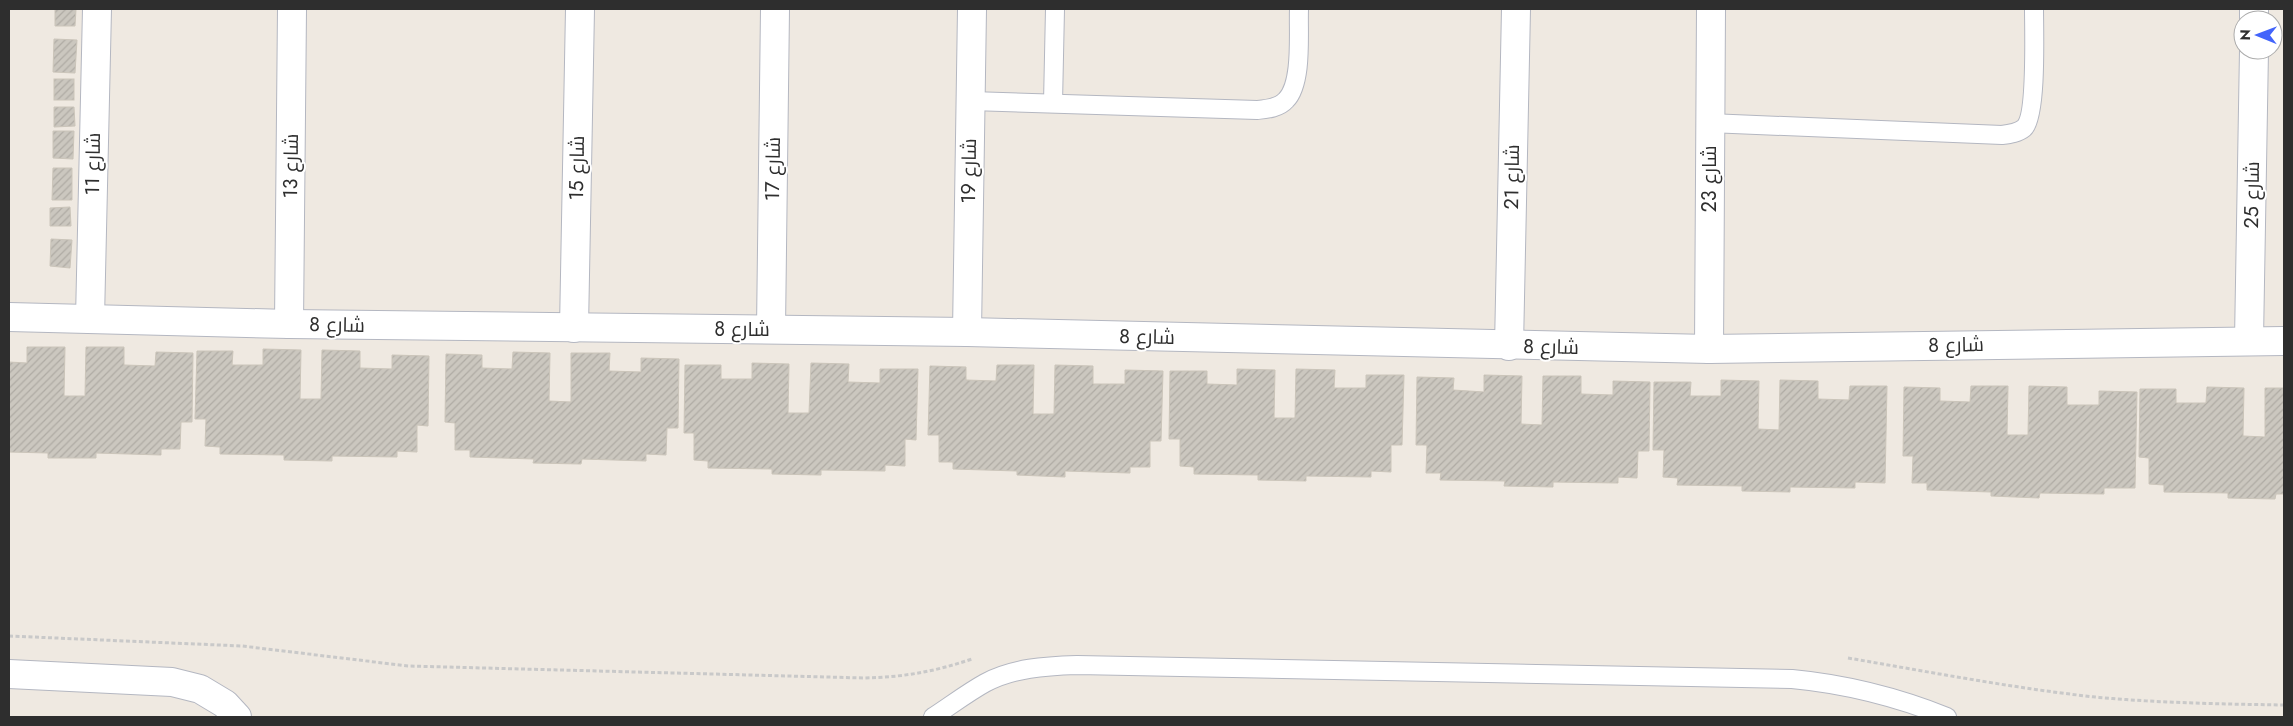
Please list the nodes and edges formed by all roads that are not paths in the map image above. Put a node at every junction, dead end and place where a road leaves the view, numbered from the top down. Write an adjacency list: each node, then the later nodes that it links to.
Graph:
1 (97, 9): 16 (street, شارع 11)
2 (292, 9): 17 (street, شارع 13)
3 (580, 9): 18 (street, شارع 15)
4 (775, 9): 19 (street, شارع 17)
5 (972, 9): 12 (street, شارع 19)
6 (1055, 9): 13 (lane)
7 (1299, 9): 13 (lane)
8 (1516, 9): 23 (street, شارع 21)
9 (1712, 9): 14 (street, شارع 23)
10 (2034, 9): 14 (lane)
11 (2254, 60): 21 (street, شارع 25)
12 (971, 101): 13 (lane); 20 (street, شارع 19)
13 (1053, 103)
14 (1709, 123): 24 (street, شارع 23)
15 (9, 317): 16 (street, شارع 8)
16 (90, 319): 17 (street, شارع 8)
17 (289, 324): 18 (street, شارع 8)
18 (574, 328): 19 (street, شارع 8)
19 (771, 329): 20 (street, شارع 8)
20 (967, 332): 23 (street, شارع 8)
21 (2249, 340): 22 (street, شارع 8); 24 (street, شارع 8)
22 (2284, 341)
23 (1509, 346): 24 (street, شارع 8)
24 (1709, 349)
25 (9, 674): 26 (street)
26 (237, 717)
27 (933, 717): 28 (lane)
28 (1947, 717)

